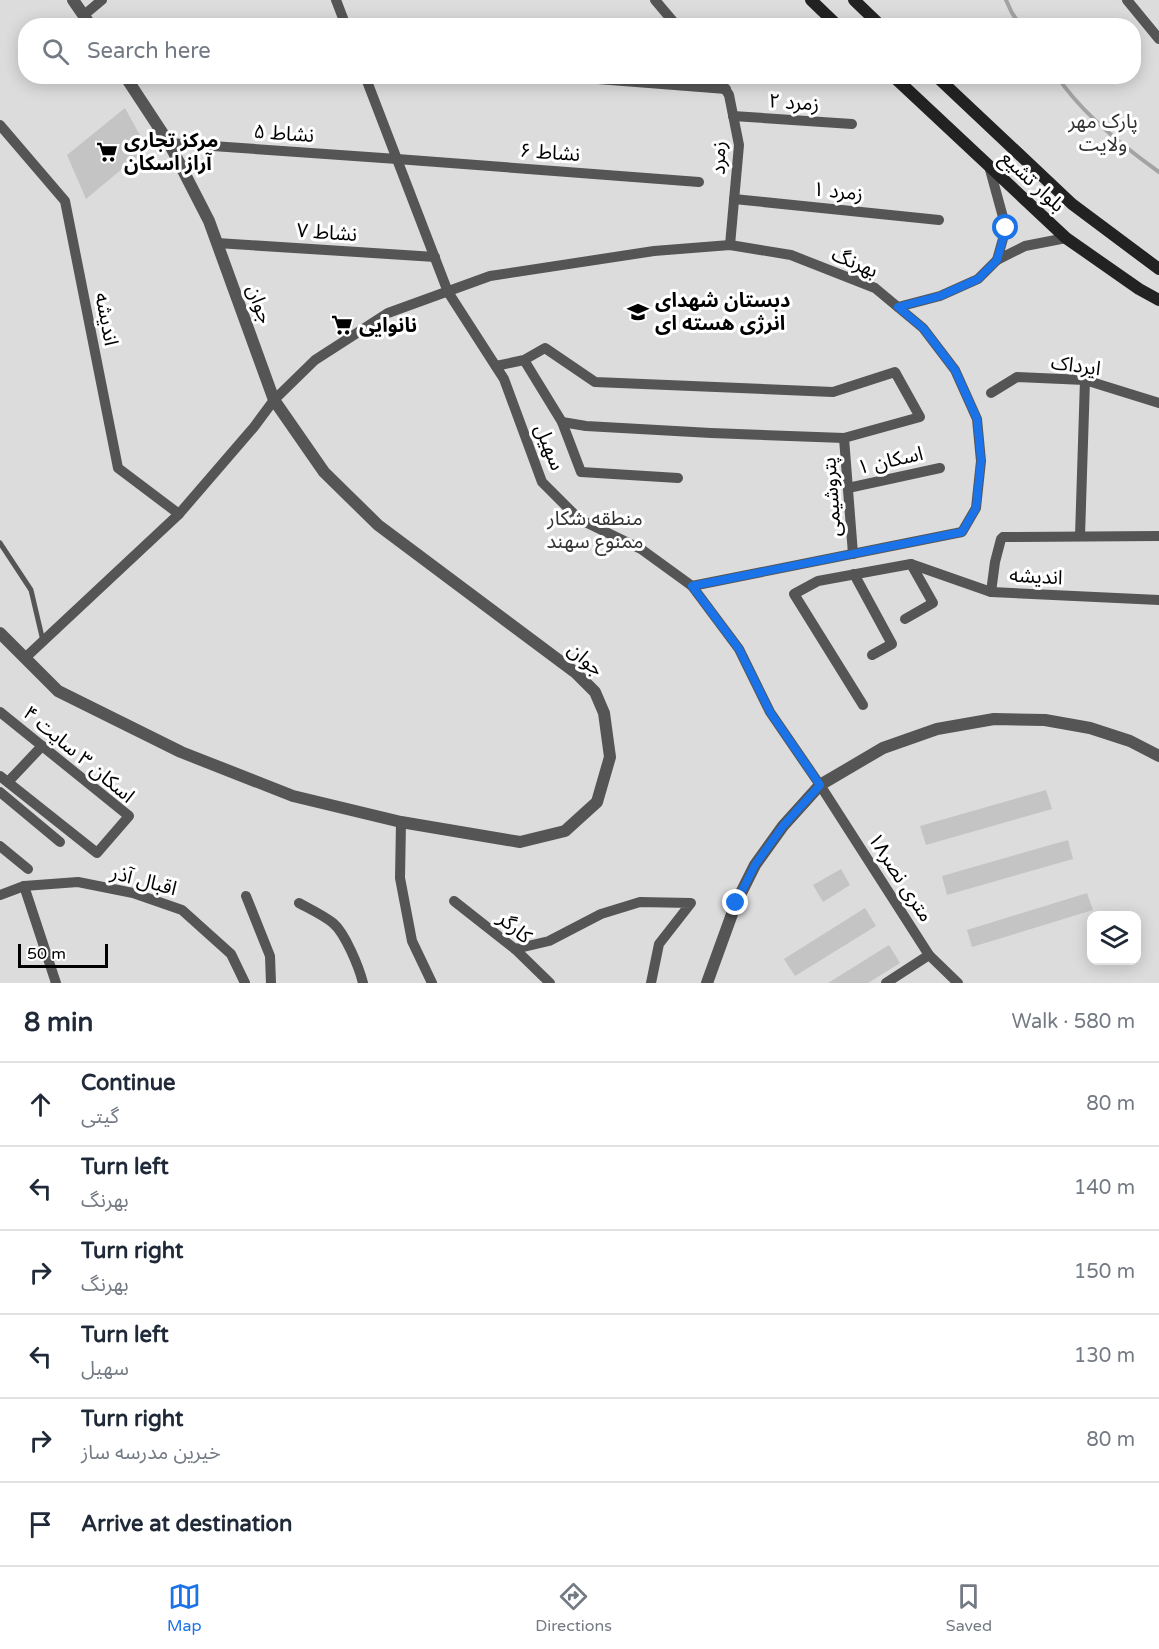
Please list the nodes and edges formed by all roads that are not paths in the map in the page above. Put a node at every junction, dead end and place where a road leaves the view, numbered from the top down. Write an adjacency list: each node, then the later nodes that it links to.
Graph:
1 (73, 0): 8 (street)
2 (102, 0): 8 (street)
3 (336, 0): 10 (street)
4 (655, 0): 11 (street)
5 (811, 0): 12 (main road)
6 (854, 0): 13 (main road)
7 (1127, 0): 14 (street)
8 (84, 15): 9 (street)
9 (86, 18)
10 (343, 18)
11 (670, 18)
12 (830, 18)
13 (873, 18)
14 (1159, 39)
15 (130, 84): 25 (street, جوان)
16 (368, 84): 26 (street, سهیل)
17 (662, 84): 21 (street)
18 (723, 84): 21 (street, زمرد)
19 (902, 84): 27 (main road, بلوار تشیع)
20 (944, 84): 36 (main road, بلوار تشیع)
21 (726, 89): 22 (street, زمرد)
22 (733, 116): 23 (street, زمرد ۲); 29 (street, زمرد)
23 (852, 124)
24 (0, 125): 51 (street, اندیشه)
25 (169, 143): 26 (street, نشاط ۵); 32 (street, جوان)
26 (397, 159): 28 (street, نشاط ۶); 34 (street, سهیل)
27 (989, 166): 31 (main road, بلوار تشیع); 35 (street)
28 (699, 182)
29 (734, 199): 30 (street, زمرد ۱); 33 (street, زمرد)
30 (939, 220)
31 (1066, 238): 35 (street); 38 (main road, بلوار تشیع)
32 (217, 243): 34 (street, نشاط ۷); 44 (street, جوان)
33 (730, 245): 37 (street, بهرنگ); 39 (street, بهرنگ)
34 (435, 257): 37 (street, سهیل)
35 (997, 260): 39 (street)
36 (1159, 269)
37 (448, 292): 41 (street, سهیل); 44 (street, بهرنگ)
38 (1159, 300)
39 (898, 307): 55 (street, بهرنگ)
40 (524, 360): 41 (street); 46 (street); 47 (street)
41 (496, 366): 58 (street, سهیل)
42 (1085, 380): 43 (street, ایرداک); 45 (street, ایرداک); 52 (street)
43 (991, 393)
44 (274, 400): 51 (street, بهرنگ); 73 (street, جوان)
45 (1159, 403)
46 (562, 422): 47 (street); 49 (street)
47 (844, 438): 50 (street, پتروشیمی)
48 (940, 468): 50 (street, اسکان ۱)
49 (678, 478)
50 (848, 488): 55 (street, پتروشیمی)
51 (178, 514): 63 (street, بهرنگ)
52 (1080, 536): 53 (street); 59 (street)
53 (1159, 536)
54 (0, 543): 63 (lane)
55 (853, 554): 58 (street, بهرنگ)
56 (914, 564): 57 (street); 59 (street, اندیشه); 61 (street)
57 (854, 574): 64 (street); 66 (street)
58 (692, 586): 71 (street, سهیل)
59 (991, 592): 60 (street, اندیشه)
60 (1159, 600)
61 (905, 619)
62 (0, 633): 65 (street, جوان)
63 (43, 641): 65 (street, بهرنگ)
64 (872, 655)
65 (25, 658): 73 (street, جوان)
66 (863, 705)
67 (0, 712): 68 (street, اسکان ۳ سایت ۴)
68 (42, 746): 70 (street); 70 (street, اسکان ۳ سایت ۴)
69 (1159, 756): 71 (street)
70 (4, 779)
71 (820, 785): 83 (street, ۱۸متری نصر); 91 (street)
72 (0, 792): 74 (street)
73 (401, 822): 88 (street)
74 (60, 842)
75 (0, 846): 76 (street)
76 (28, 869)
77 (24, 886): 78 (street, اقبال آذر); 84 (street); 85 (street, اقبال آذر)
78 (0, 895)
79 (246, 896): 86 (street)
80 (454, 901): 82 (street, کارگر)
81 (299, 903): 87 (street)
82 (515, 949): 89 (street, کارگر); 90 (street)
83 (930, 955): 92 (street); 93 (street, ۱۸متری نصر)
84 (56, 983)
85 (245, 983)
86 (271, 983)
87 (363, 983)
88 (432, 983)
89 (550, 983)
90 (651, 983)
91 (707, 983)
92 (886, 983)
93 (958, 983)

